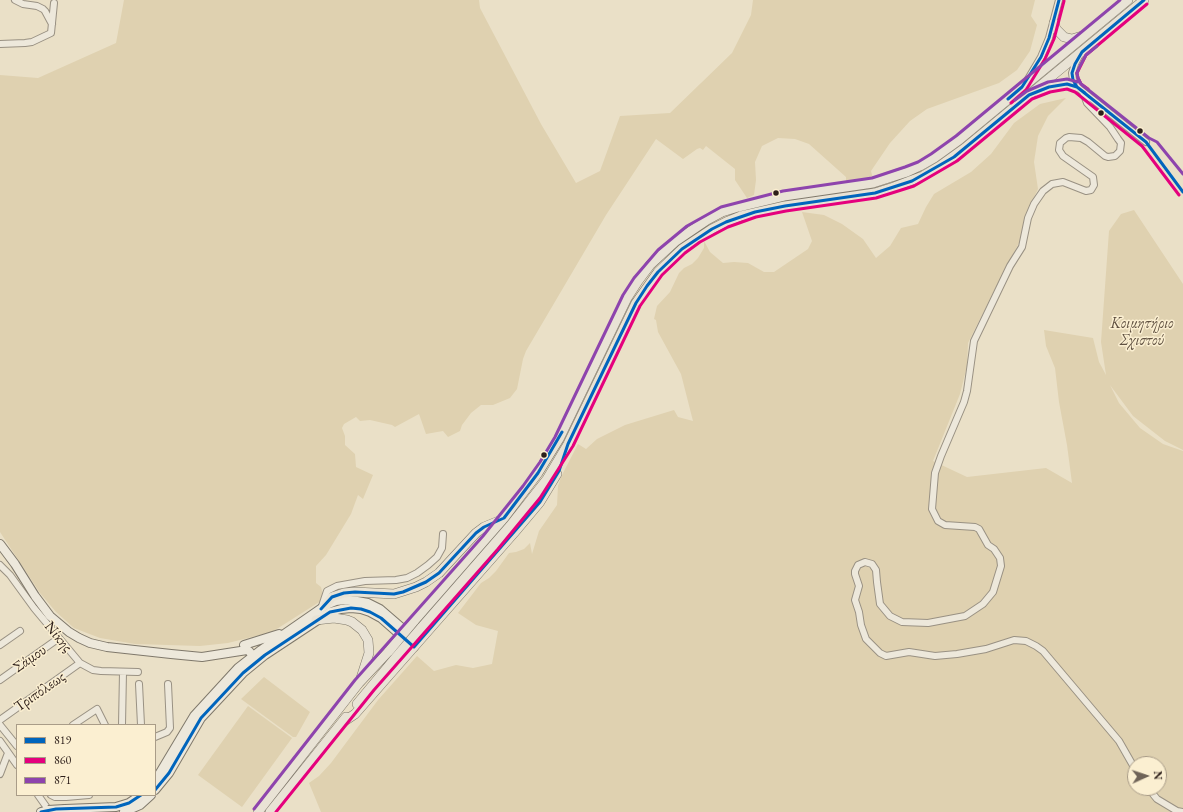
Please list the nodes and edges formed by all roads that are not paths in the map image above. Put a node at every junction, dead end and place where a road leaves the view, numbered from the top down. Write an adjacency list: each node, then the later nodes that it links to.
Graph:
1 (15, 0): 7 (street)
2 (1059, 0): 6 (street)
3 (1128, 0): 8 (main road)
4 (1144, 0): 10 (main road)
5 (54, 3): 7 (street)
6 (1054, 23): 8 (main road); 11 (street)
7 (52, 24): 9 (street)
8 (1091, 31): 11 (main road)
9 (0, 44)
10 (1082, 52): 12 (street); 13 (main road)
11 (1022, 87): 16 (main road)
12 (1080, 90): 13 (main road); 14 (street); 50 (street)
13 (1029, 95): 15 (main road)
14 (1146, 142)
15 (568, 444): 27 (main road); 40 (main road, bridge)
16 (504, 518): 20 (main road); 36 (main road, bridge)
17 (443, 534): 20 (street)
18 (0, 544): 29 (main road)
19 (0, 565): 24 (street, Νίκης)
20 (324, 607): 22 (main road); 27 (main road)
21 (316, 620): 27 (main road); 36 (main road); 54 (main road)
22 (291, 629): 26 (main road); 28 (main road)
23 (20, 631): 25 (street)
24 (59, 638): 31 (street, Νίκης); 35 (street, Σάμου)
25 (0, 645)
26 (244, 645): 28 (main road); 29 (main road)
27 (417, 645): 40 (main road)
28 (260, 650): 30 (main road)
29 (228, 653): 30 (main road); 32 (main road)
30 (253, 656): 32 (main road)
31 (80, 663): 33 (street, Νίκης); 39 (street, Τριπόλεως)
32 (238, 668): 53 (main road)
33 (123, 672): 34 (street, Νίκης); 43 (street)
34 (138, 672)
35 (0, 680)
36 (359, 683): 63 (main road)
37 (139, 684): 44 (street)
38 (168, 684): 46 (street)
39 (0, 720)
40 (342, 722): 64 (main road)
41 (74, 724): 42 (street)
42 (104, 724)
43 (122, 724)
44 (142, 724)
45 (0, 725): 48 (street)
46 (156, 737)
47 (0, 741): 49 (street)
48 (16, 745)
49 (8, 753): 51 (street); 52 (street)
50 (1127, 756)
51 (16, 764)
52 (0, 774)
53 (156, 779)
54 (156, 789)
55 (39, 796): 61 (street)
56 (59, 796): 57 (street)
57 (78, 796)
58 (140, 796): 61 (main road, bridge)
59 (150, 796): 62 (main road)
60 (1155, 796): 65 (street)
61 (47, 812)
62 (124, 812)
63 (258, 812)
64 (270, 812)
65 (1183, 812)

